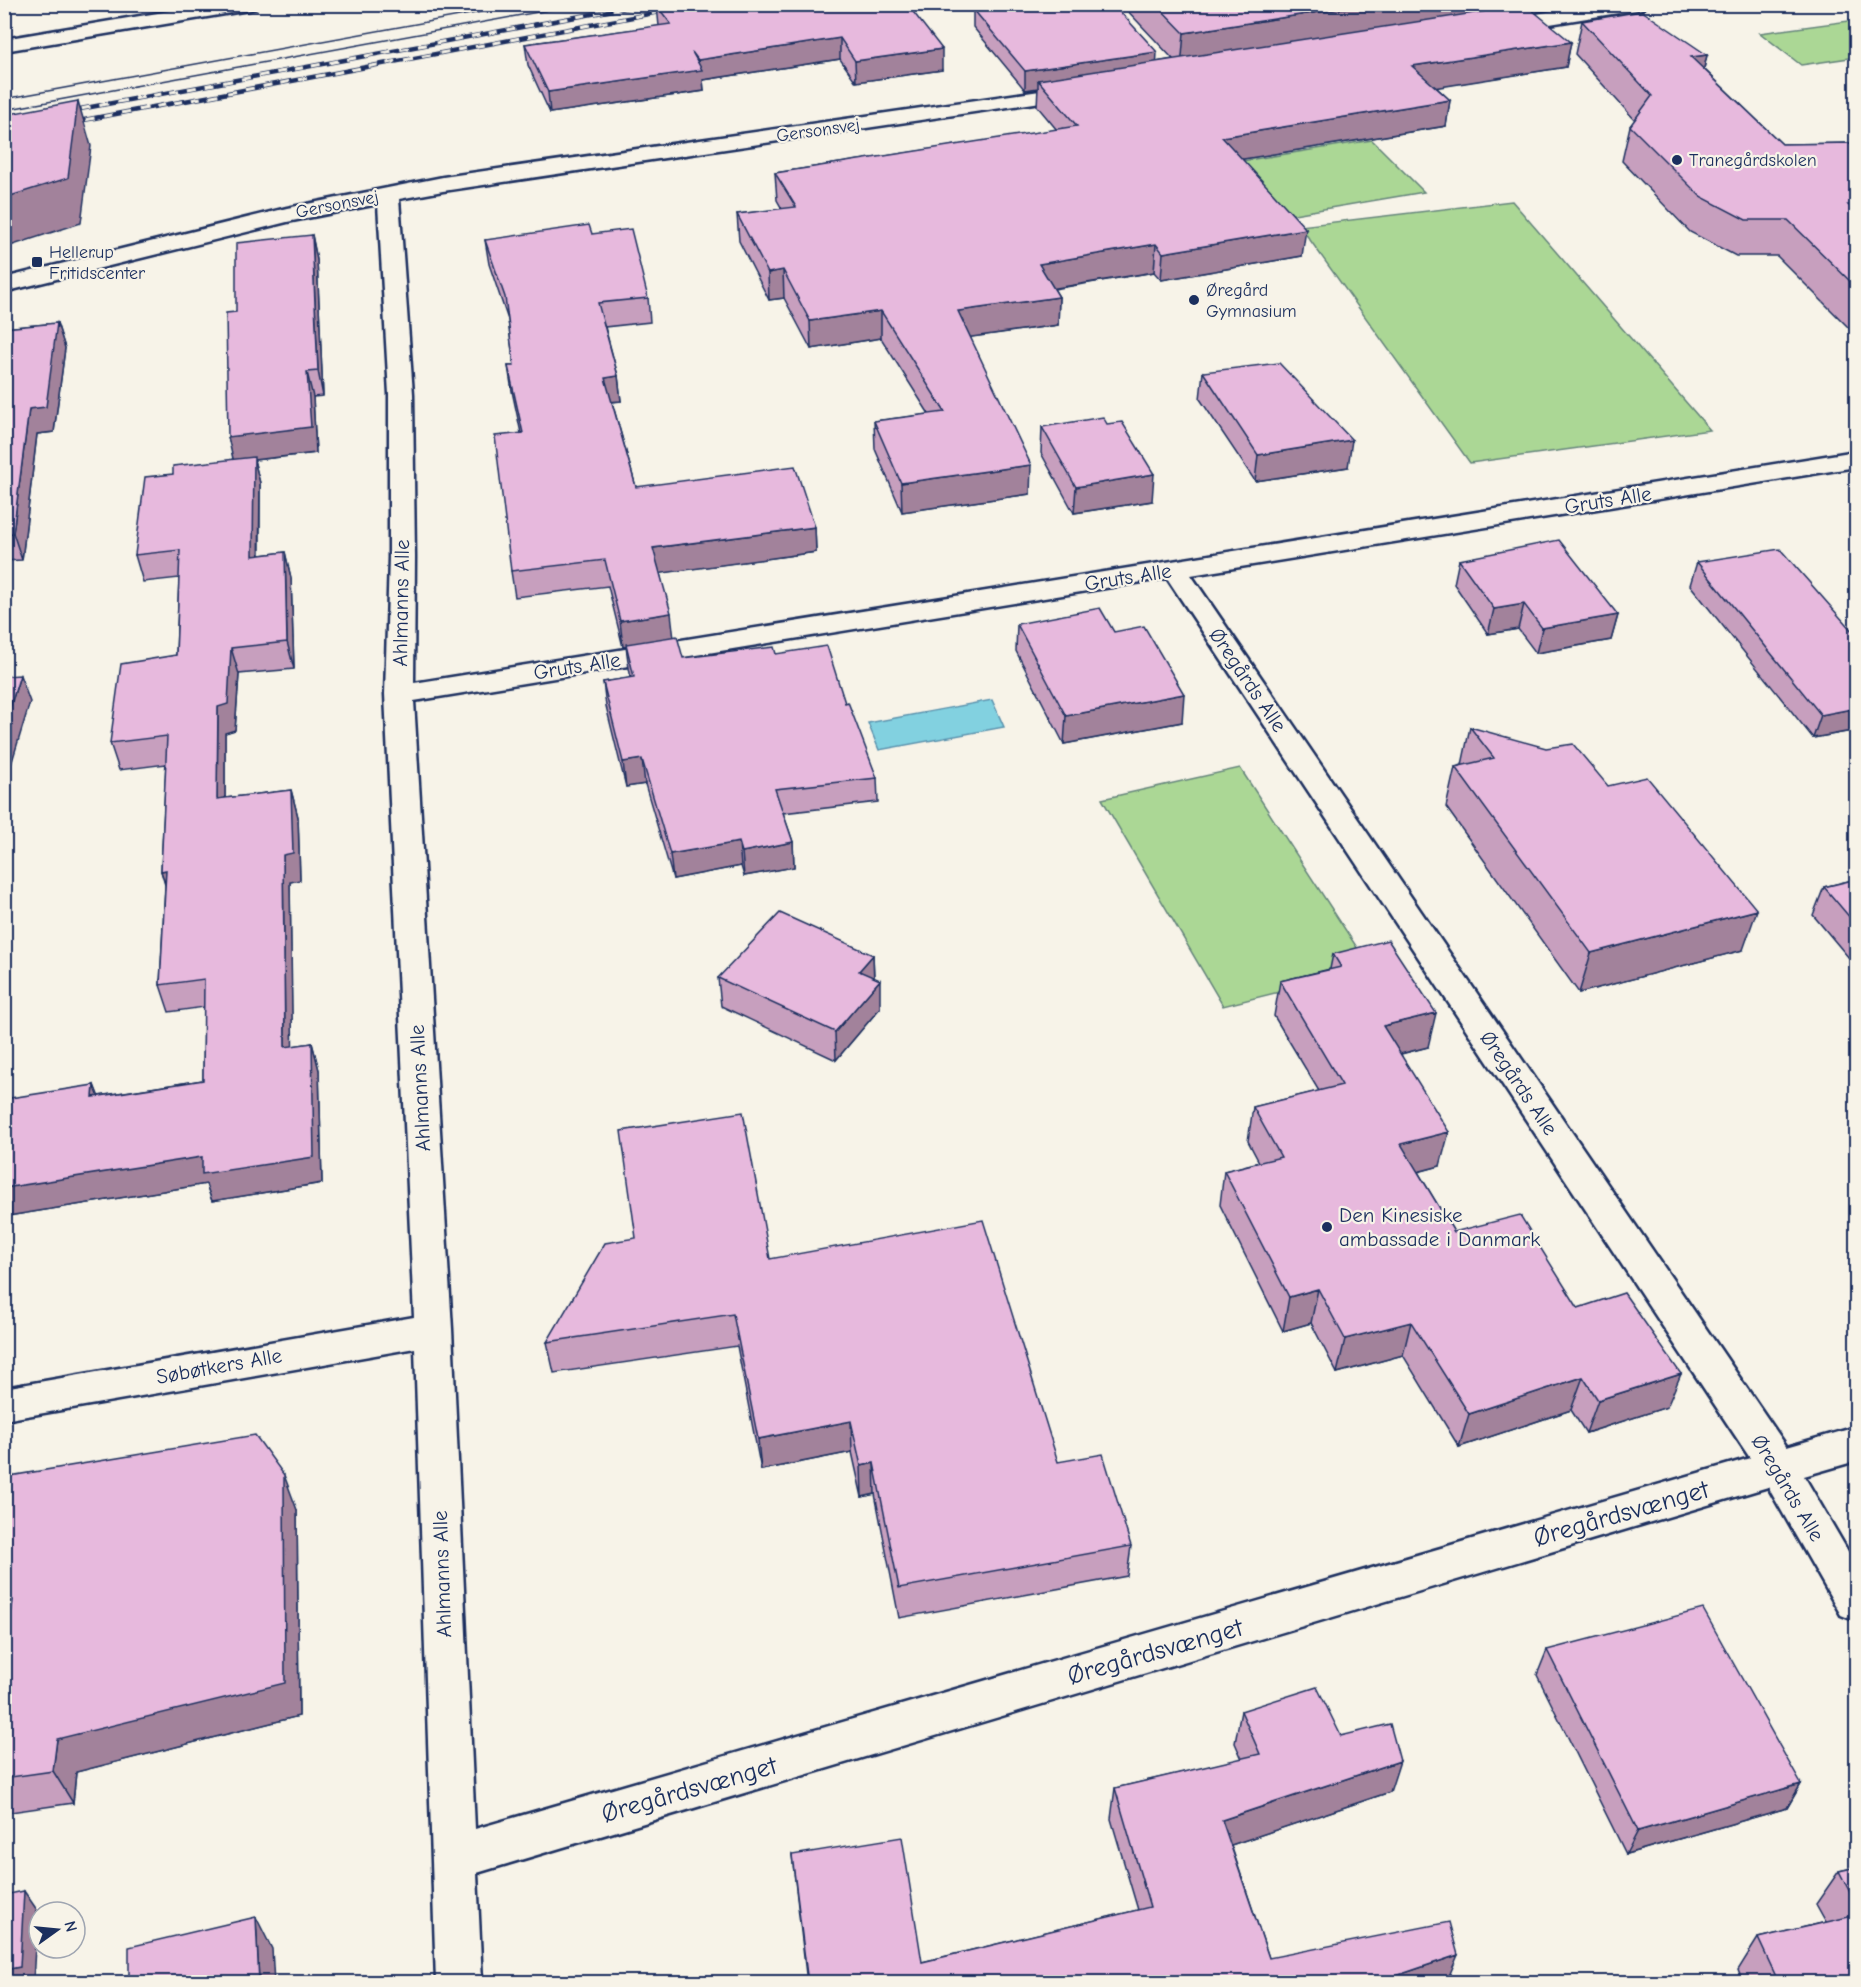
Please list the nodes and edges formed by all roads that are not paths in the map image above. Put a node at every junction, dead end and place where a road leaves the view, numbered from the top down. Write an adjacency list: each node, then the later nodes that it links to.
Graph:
1 (249, 4): 6 (street)
2 (1522, 4): 4 (street)
3 (1637, 4): 4 (street)
4 (1542, 19): 5 (street)
5 (1483, 29)
6 (4, 45)
7 (1106, 87): 8 (street, Gersonsvej)
8 (388, 194): 9 (street, Gersonsvej); 12 (street, Ahlmanns Alle)
9 (4, 285)
10 (1857, 459): 11 (street, Gruts Alle)
11 (1174, 569): 12 (street, Gruts Alle); 16 (street, Øregårds Alle)
12 (399, 694): 13 (street, Ahlmanns Alle)
13 (433, 1329): 14 (street, Søbøtkers Alle); 18 (street, Ahlmanns Alle)
14 (4, 1404)
15 (1857, 1444): 16 (street, Øregårdsvænget)
16 (1777, 1467): 17 (street, Øregårds Alle); 18 (street, Øregårdsvænget)
17 (1857, 1602)
18 (453, 1858): 19 (street, Ahlmanns Alle)
19 (459, 1983)

